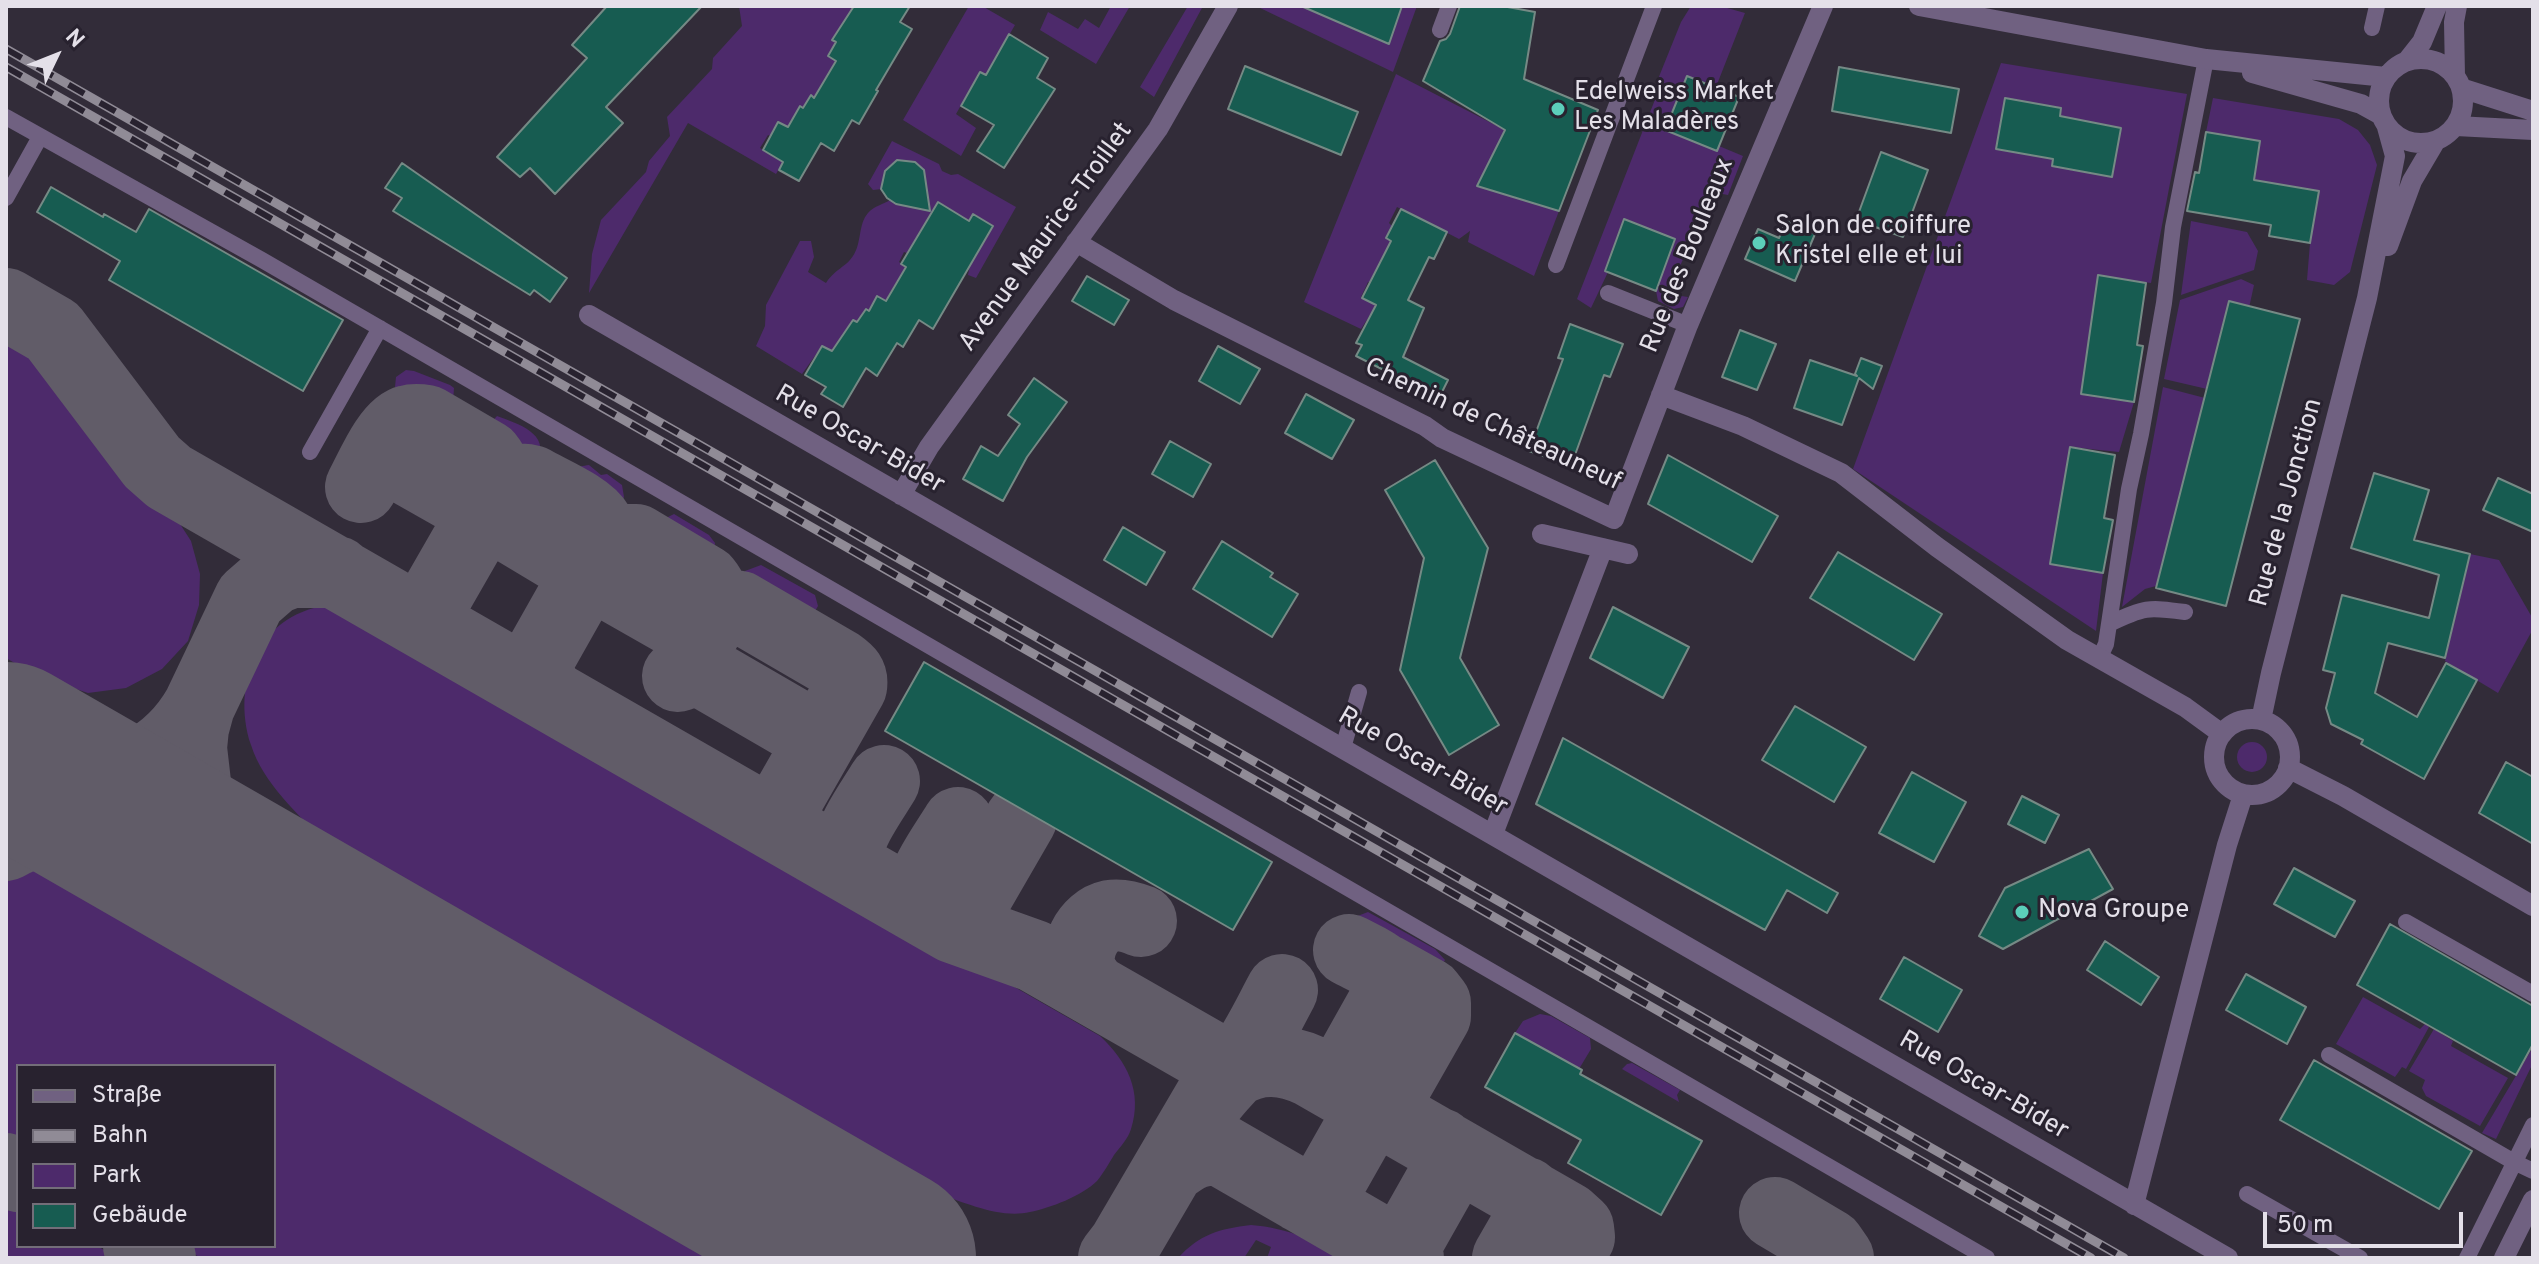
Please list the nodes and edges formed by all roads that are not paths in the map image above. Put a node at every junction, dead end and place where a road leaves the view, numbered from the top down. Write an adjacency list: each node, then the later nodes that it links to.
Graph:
1 (1228, 6): 23 (street, Avenue Maurice-Troillet)
2 (1449, 6): 10 (lane)
3 (1654, 6): 24 (lane)
4 (1823, 6): 28 (street, Rue des Bouleaux)
5 (1919, 6): 11 (street)
6 (2377, 6): 9 (lane)
7 (2437, 6): 12 (street)
8 (2457, 6): 14 (street)
9 (2372, 28)
10 (1440, 30)
11 (2206, 59): 13 (street); 17 (street); 37 (lane)
12 (2407, 61): 13 (street); 14 (street)
13 (2386, 77): 17 (street)
14 (2458, 82): 15 (street); 18 (street)
15 (2533, 111)
16 (6, 117): 20 (lane)
17 (2384, 121): 21 (street); 26 (street, Rue de la Jonction)
18 (2456, 126): 19 (street); 21 (street)
19 (2533, 130)
20 (40, 137): 22 (lane); 29 (lane)
21 (2435, 142): 26 (street, Rue de la Jonction)
22 (6, 198)
23 (1076, 242): 30 (street, Chemin de Châteauneuf); 32 (street, Avenue Maurice-Troillet)
24 (1556, 265)
25 (1608, 293): 28 (lane)
26 (2367, 298): 40 (street, Rue de la Jonction)
27 (589, 315): 32 (street, Rue Oscar-Bider)
28 (1688, 325): 30 (street, Rue des Bouleaux)
29 (380, 328): 31 (lane); 56 (lane)
30 (1661, 395): 38 (street)
31 (310, 452)
32 (901, 495): 42 (street, Rue Oscar-Bider)
33 (1542, 534): 34 (street)
34 (1603, 548): 35 (street); 45 (street)
35 (1628, 554)
36 (2185, 612): 37 (lane)
37 (2109, 624): 38 (lane)
38 (2099, 659): 41 (street)
39 (1359, 692): 42 (lane)
40 (2261, 720): 41 (street); 43 (street)
41 (2222, 734): 44 (street)
42 (1343, 748): 45 (street, Rue Oscar-Bider)
43 (2288, 768): 44 (street); 46 (street)
44 (2243, 795): 55 (street)
45 (1493, 834): 55 (street, Rue Oscar-Bider)
46 (2533, 906)
47 (2406, 922): 48 (lane)
48 (2533, 994)
49 (2329, 1055): 51 (lane)
50 (2533, 1125): 51 (lane)
51 (2514, 1162): 52 (lane); 59 (lane)
52 (2533, 1171)
53 (2247, 1194): 58 (lane)
54 (2533, 1200): 60 (street)
55 (2134, 1205): 57 (street, Rue Oscar-Bider)
56 (1987, 1258)
57 (2228, 1258)
58 (2360, 1258)
59 (2467, 1258)
60 (2504, 1258)

